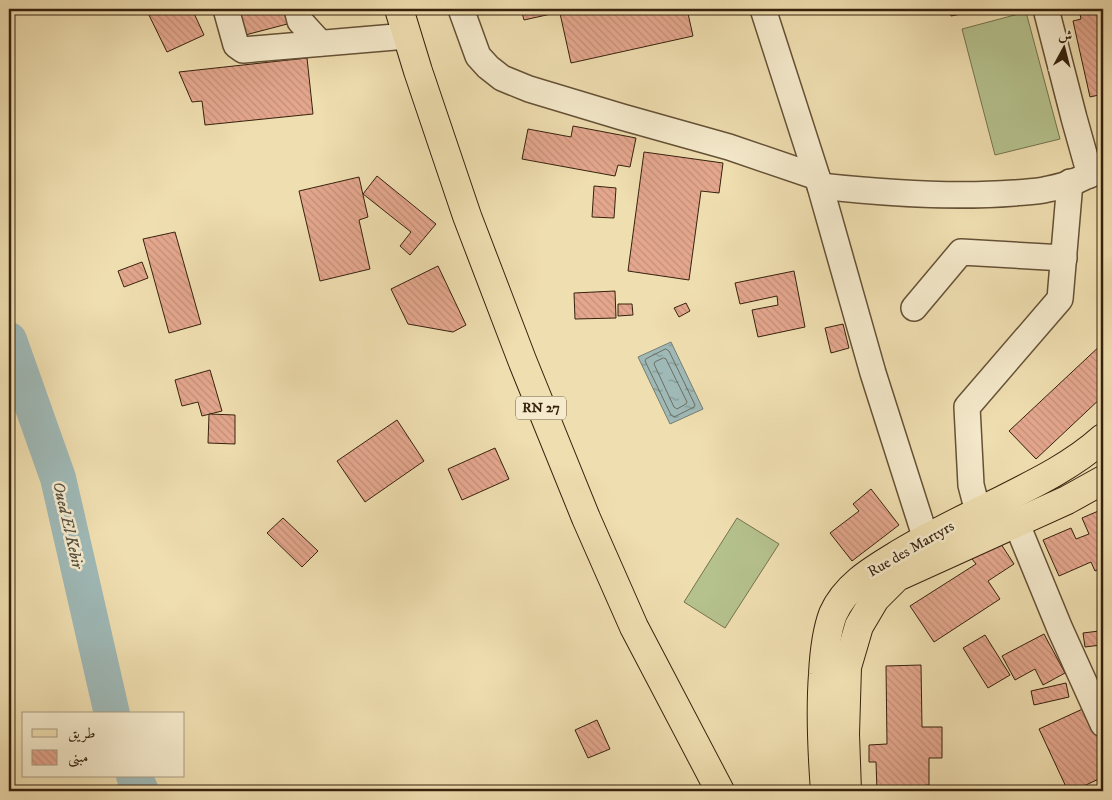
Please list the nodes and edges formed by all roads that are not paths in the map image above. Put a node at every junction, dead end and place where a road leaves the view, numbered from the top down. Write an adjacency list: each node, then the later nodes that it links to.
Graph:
1 (226, 9): 8 (street)
2 (298, 9): 8 (street)
3 (399, 9): 7 (main road, RN 27)
4 (461, 9): 10 (street)
5 (762, 9): 10 (street)
6 (1046, 9): 9 (street)
7 (407, 36): 8 (street); 20 (main road, RN 27)
8 (320, 43)
9 (1088, 174): 10 (street); 11 (street)
10 (818, 181): 17 (street)
11 (1064, 258): 12 (street); 15 (street)
12 (914, 308)
13 (1103, 438): 15 (main road, Rue des Martyrs)
14 (1103, 480): 16 (main road, Rue des Martyrs)
15 (978, 512): 17 (main road, Rue des Martyrs)
16 (1016, 522): 17 (main road, Rue des Martyrs); 18 (street)
17 (928, 550): 21 (main road, Rue des Martyrs); 22 (main road, Rue des Martyrs)
18 (1092, 672): 19 (street)
19 (1103, 724)
20 (720, 791)
21 (825, 791)
22 (847, 791)

